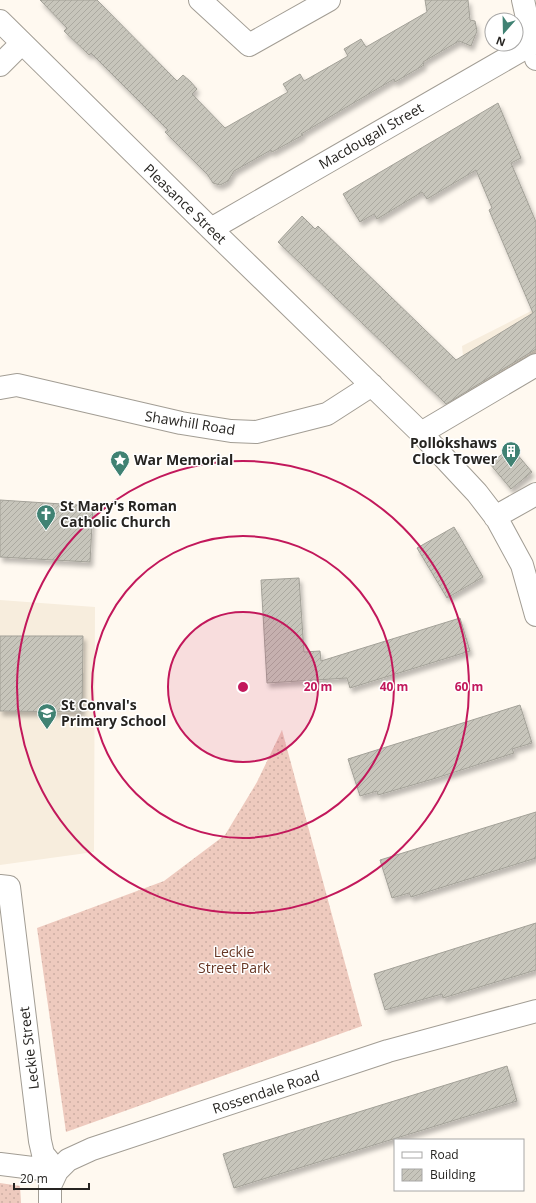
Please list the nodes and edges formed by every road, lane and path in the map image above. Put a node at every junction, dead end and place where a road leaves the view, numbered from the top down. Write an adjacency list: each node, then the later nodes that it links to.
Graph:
1 (200, 0): 2 (street)
2 (329, 0)
3 (523, 0): 6 (street)
4 (0, 21): 5 (street, Pleasance Street)
5 (22, 43): 7 (street); 8 (street, Pleasance Street)
6 (534, 52): 8 (street, Macdougall Street)
7 (0, 65)
8 (211, 229): 10 (street, Pleasance Street)
9 (536, 365): 12 (street)
10 (372, 385): 11 (street, Shawhill Road); 12 (street, Pleasance Street)
11 (0, 388)
12 (422, 433): 14 (street, Pleasance Street)
13 (536, 494): 14 (street)
14 (496, 517): 15 (street, Pleasance Street)
15 (536, 615)
16 (5, 887): 19 (street, Leckie Street)
17 (536, 1012): 19 (street, Rossendale Road)
18 (2, 1164): 19 (street)
19 (57, 1171): 20 (street)
20 (50, 1203)

